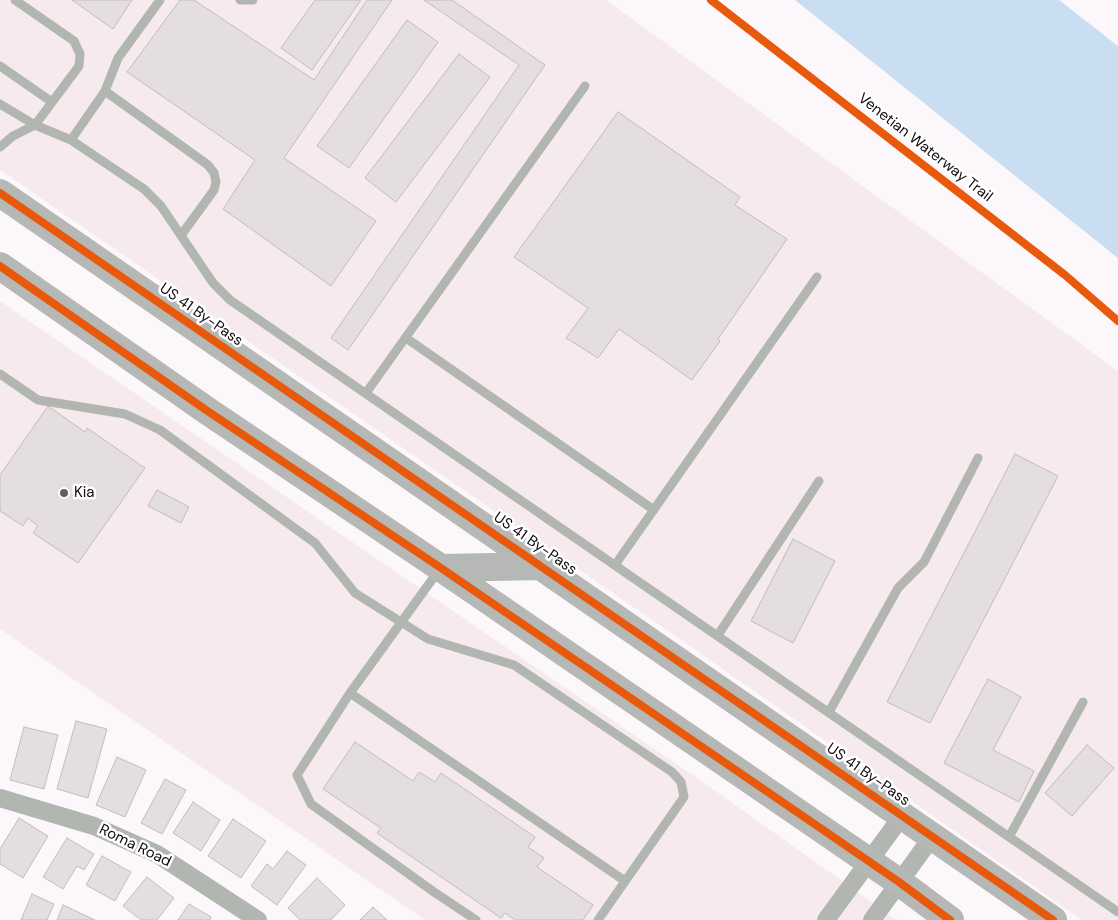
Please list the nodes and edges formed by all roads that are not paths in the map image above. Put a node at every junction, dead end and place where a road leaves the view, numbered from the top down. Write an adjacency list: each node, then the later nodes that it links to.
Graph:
1 (15, 0): 8 (lane)
2 (160, 0): 7 (lane)
3 (240, 0): 4 (lane)
4 (252, 0)
5 (0, 66): 8 (lane)
6 (585, 86): 18 (lane)
7 (105, 91): 11 (lane); 15 (lane)
8 (52, 102): 10 (lane)
9 (0, 104): 10 (lane)
10 (35, 125): 11 (lane); 12 (lane)
11 (70, 140): 15 (lane)
12 (0, 147)
13 (0, 193): 21 (main road, US 41 By-Pass)
14 (0, 216): 21 (main road)
15 (182, 234): 20 (lane)
16 (0, 266): 27 (main road)
17 (817, 277): 24 (lane)
18 (406, 338): 20 (lane); 24 (lane)
19 (0, 374): 28 (lane)
20 (366, 393): 25 (lane)
21 (310, 406): 26 (main road, US 41 By-Pass)
22 (978, 458): 32 (lane)
23 (819, 481): 29 (lane)
24 (654, 510): 25 (lane)
25 (615, 565): 29 (lane)
26 (543, 566): 27 (main road); 34 (main road, US 41 By-Pass)
27 (441, 568): 28 (lane); 37 (main road)
28 (400, 623): 30 (lane); 38 (lane)
29 (718, 635): 32 (lane)
30 (350, 693): 38 (lane); 42 (lane)
31 (1083, 702): 36 (lane)
32 (829, 712): 36 (lane)
33 (0, 798): 41 (street, Roma Road)
34 (902, 816): 35 (main road, US 41 By-Pass); 37 (street)
35 (932, 837): 39 (street); 47 (main road, US 41 By-Pass)
36 (1009, 838): 40 (lane)
37 (868, 861): 39 (main road); 44 (street)
38 (625, 881): 43 (lane)
39 (899, 882): 45 (street); 46 (main road)
40 (1118, 912)
41 (258, 920)
42 (476, 920)
43 (598, 920)
44 (826, 920)
45 (872, 920)
46 (950, 920)
47 (1053, 920)

